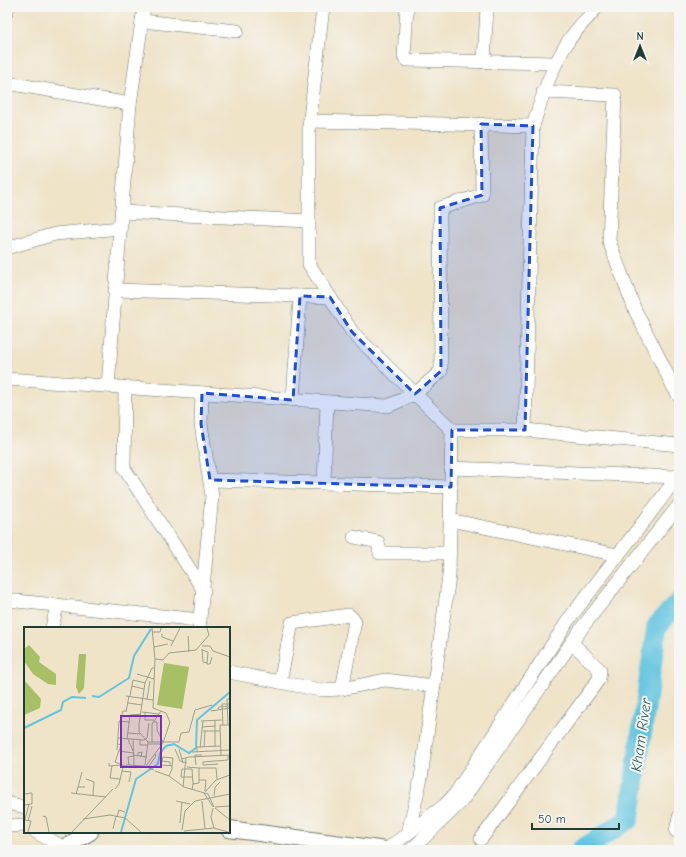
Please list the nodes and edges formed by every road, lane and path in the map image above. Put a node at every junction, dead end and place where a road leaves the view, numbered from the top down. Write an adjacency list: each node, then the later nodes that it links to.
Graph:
1 (8, 7): 7 (street)
2 (144, 7): 8 (street)
3 (323, 7): 15 (street)
4 (407, 7): 10 (street)
5 (487, 7): 10 (street)
6 (597, 7): 11 (street)
7 (7, 12)
8 (142, 21): 9 (street); 14 (street)
9 (237, 31)
10 (484, 62): 11 (street)
11 (556, 63): 13 (street)
12 (7, 83): 14 (street)
13 (543, 92): 17 (street); 30 (street)
14 (130, 104): 18 (street)
15 (310, 121): 16 (street); 19 (street)
16 (481, 124): 17 (street); 29 (street)
17 (533, 126): 34 (street)
18 (121, 212): 19 (street); 20 (street)
19 (309, 221): 24 (street)
20 (120, 228): 21 (street); 22 (street)
21 (7, 247)
22 (115, 290): 23 (street); 26 (street)
23 (300, 296): 24 (street); 31 (street)
24 (330, 296): 29 (street)
25 (7, 379): 26 (street)
26 (108, 386): 27 (street)
27 (125, 388): 28 (street); 46 (street)
28 (202, 393): 31 (street); 38 (street)
29 (415, 394): 32 (street); 33 (street)
30 (679, 396)
31 (293, 400): 32 (street)
32 (327, 402): 39 (street)
33 (452, 430): 34 (street); 36 (street)
34 (525, 430): 35 (street)
35 (679, 445)
36 (451, 468): 37 (street); 40 (street)
37 (678, 476): 45 (street)
38 (210, 480): 39 (street); 46 (street)
39 (324, 483): 40 (street)
40 (451, 487): 42 (street)
41 (679, 505): 51 (street)
42 (450, 520): 44 (street); 45 (street)
43 (354, 537): 44 (street)
44 (449, 553): 54 (street)
45 (618, 555): 65 (street)
46 (204, 591): 49 (street)
47 (7, 600): 48 (street)
48 (57, 605): 49 (street); 50 (street)
49 (200, 624)
50 (52, 627)
51 (572, 643): 66 (street); 69 (street)
52 (230, 672): 53 (street)
53 (280, 682): 55 (street); 55 (street)
54 (434, 686): 55 (street); 65 (street)
55 (342, 689)
56 (7, 803): 57 (street)
57 (24, 807)
58 (679, 816): 62 (street)
59 (7, 826): 60 (street)
60 (24, 826)
61 (230, 829): 68 (street)
62 (679, 831)
63 (38, 833): 67 (street)
64 (88, 833): 67 (street)
65 (408, 833): 68 (street)
66 (481, 839)
67 (62, 849)
68 (386, 850)
69 (411, 850)

